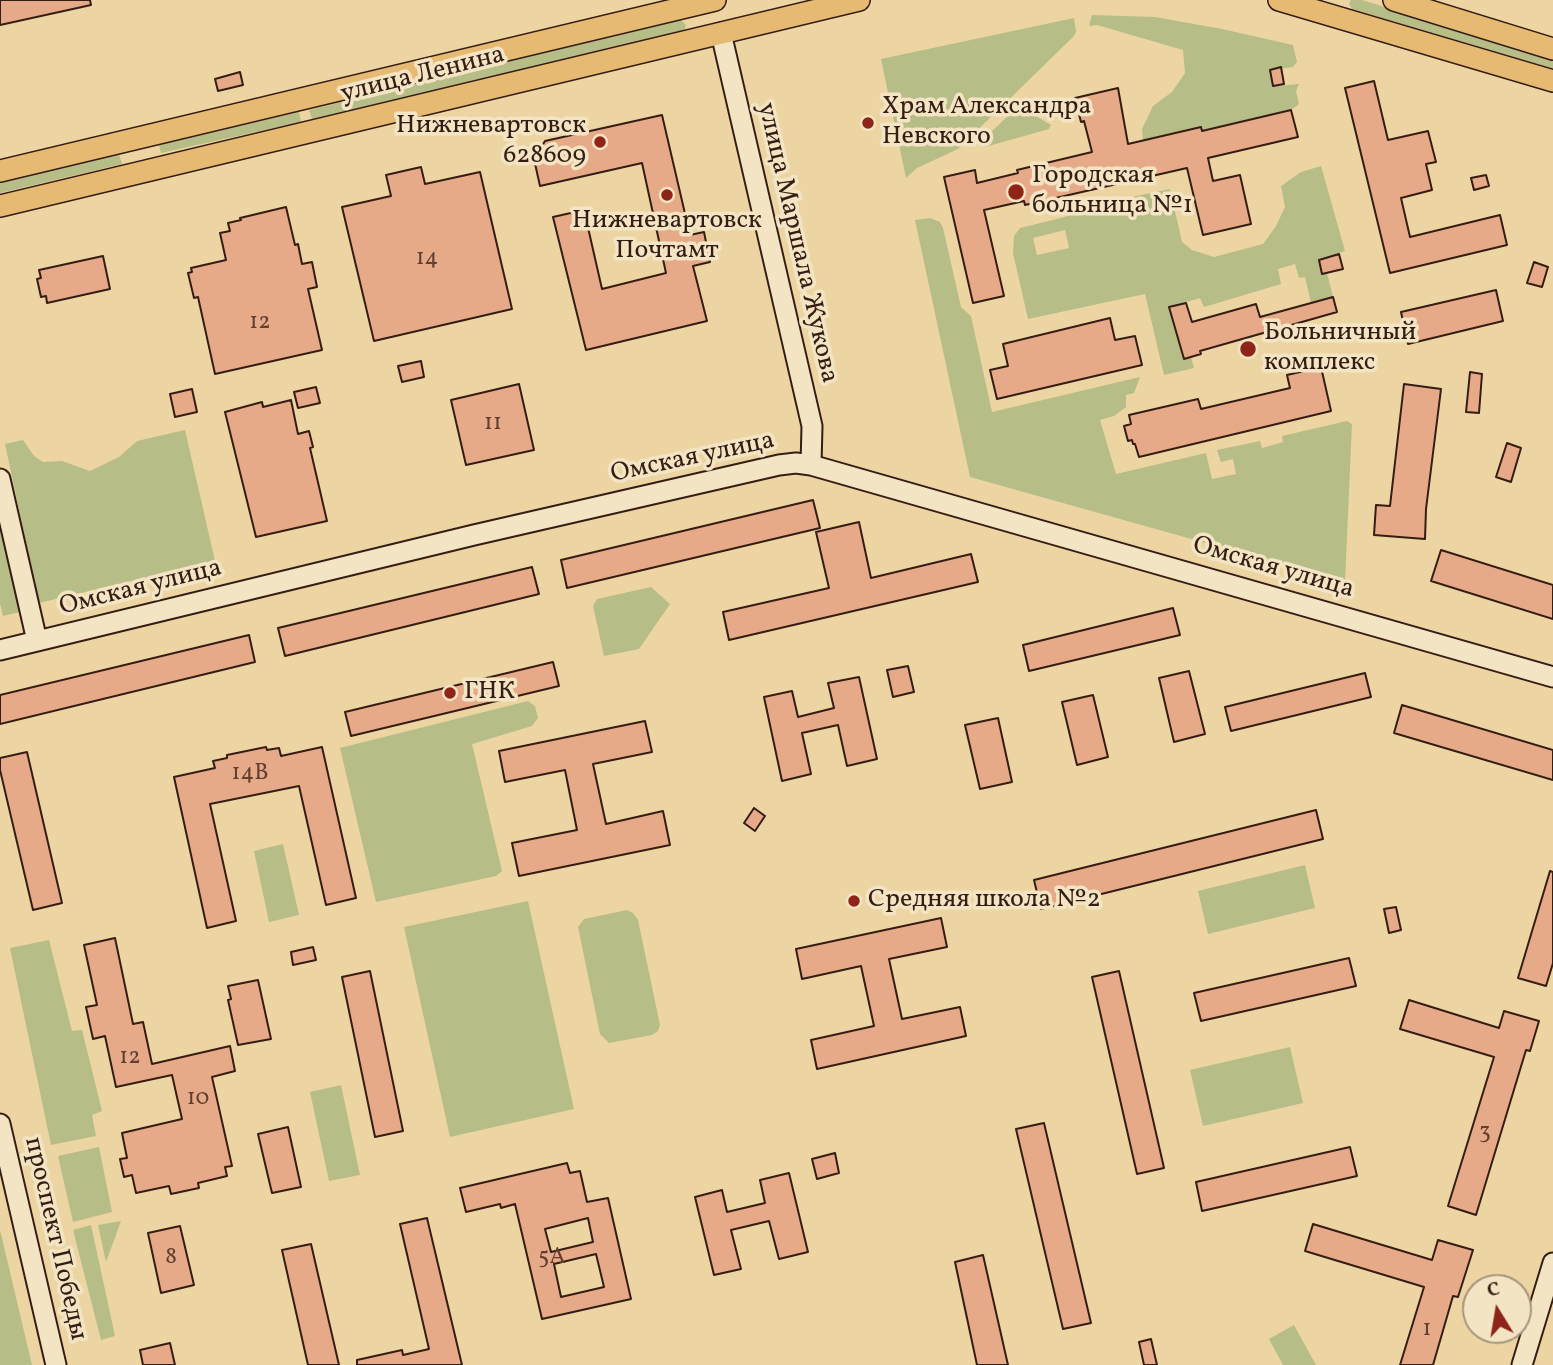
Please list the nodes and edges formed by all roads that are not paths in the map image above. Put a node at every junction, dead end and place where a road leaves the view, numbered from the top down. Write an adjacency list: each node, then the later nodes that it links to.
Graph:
1 (727, 0): 7 (main road)
2 (859, 0): 7 (main road, улица Ленина)
3 (1279, 0): 6 (main road)
4 (1394, 0): 8 (main road)
5 (705, 1): 7 (main road); 10 (main road, улица Ленина)
6 (1337, 8): 9 (main road)
7 (721, 33): 12 (main road, улица Ленина); 14 (main road, улица Маршала Жукова)
8 (1553, 49)
9 (1553, 81)
10 (136, 138): 11 (main road, улица Ленина); 12 (main road)
11 (0, 171)
12 (144, 171): 13 (main road, улица Ленина)
13 (0, 206)
14 (811, 465): 16 (main road, Омская улица); 18 (main road, Омская улица)
15 (0, 479): 16 (main road)
16 (37, 642): 17 (main road, Омская улица)
17 (0, 650)
18 (1553, 677)
19 (0, 1124): 21 (main road, проспект Победы)
20 (1553, 1263): 22 (main road)
21 (56, 1365)
22 (1522, 1365)

